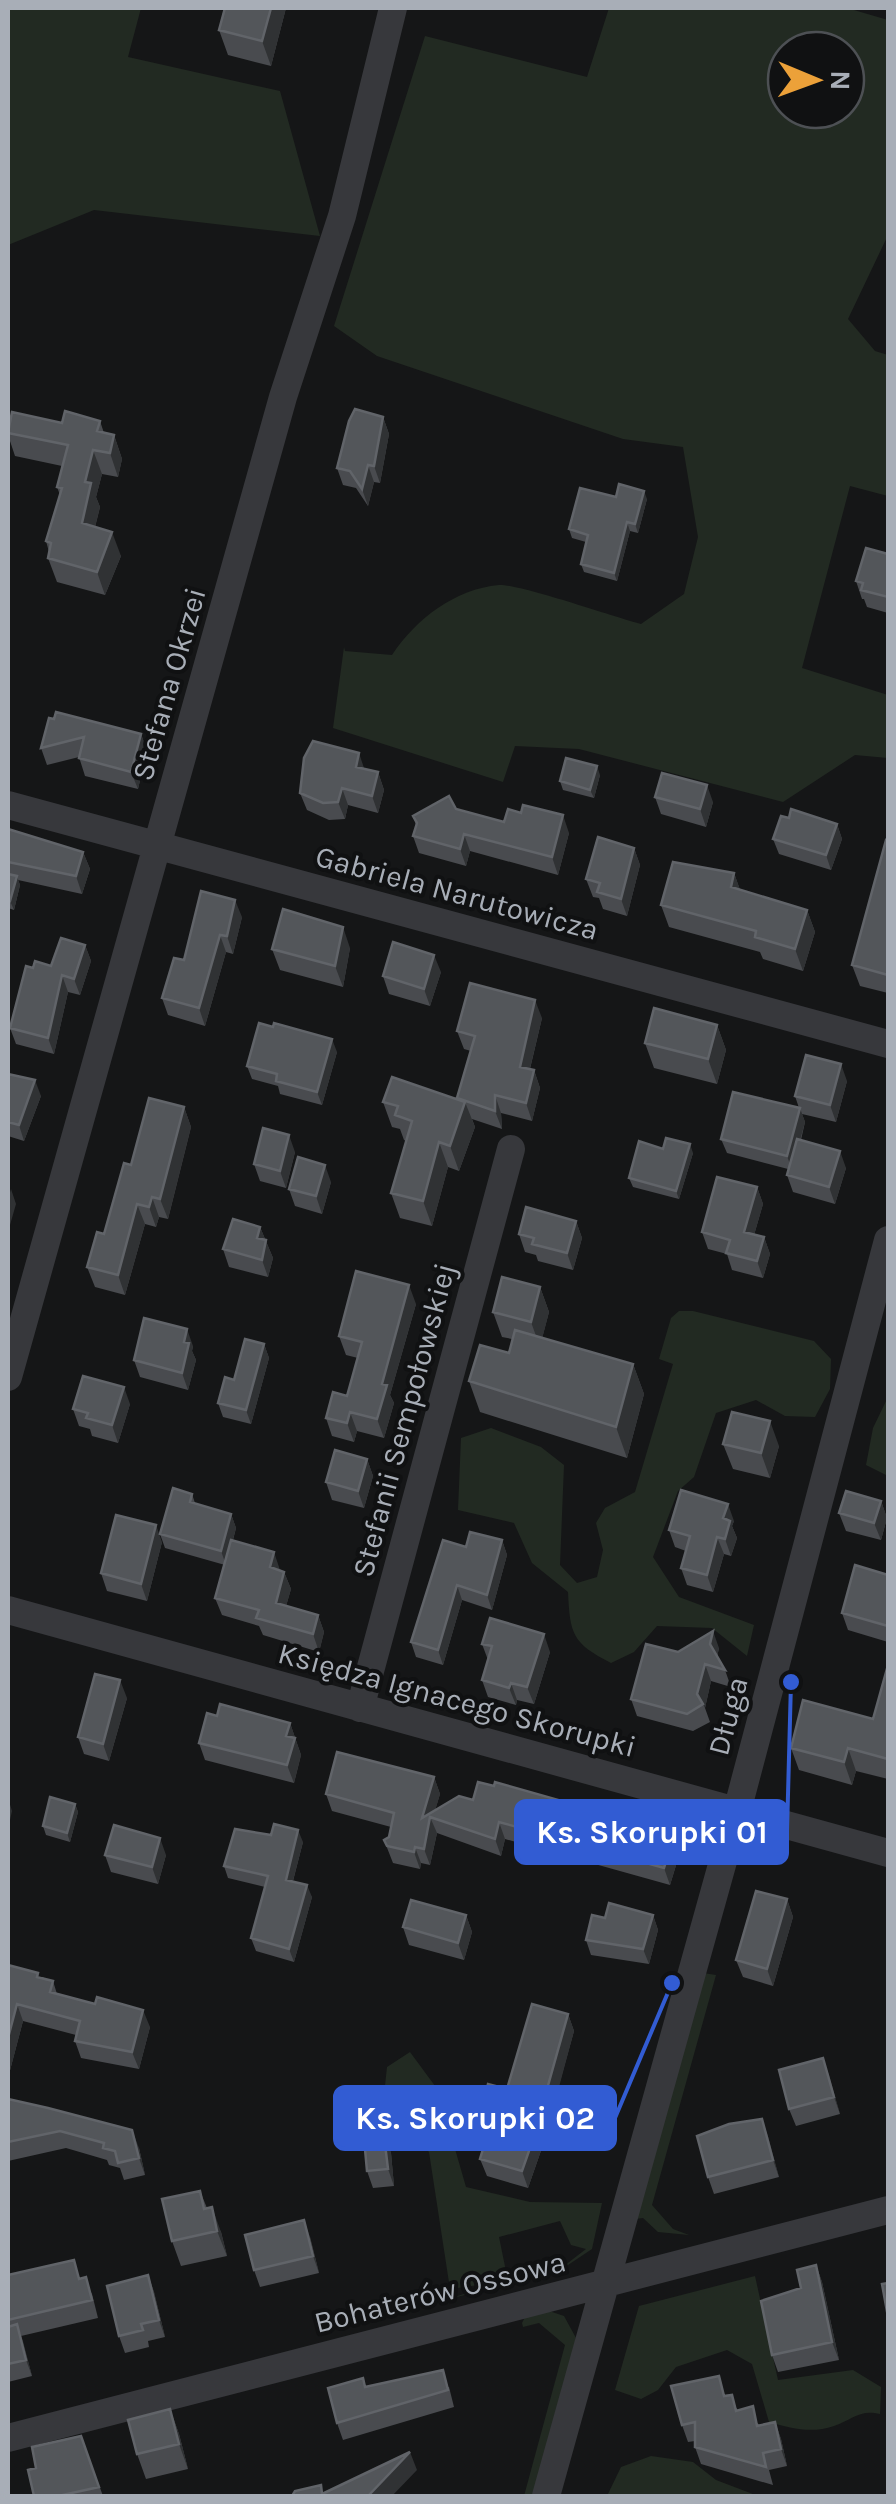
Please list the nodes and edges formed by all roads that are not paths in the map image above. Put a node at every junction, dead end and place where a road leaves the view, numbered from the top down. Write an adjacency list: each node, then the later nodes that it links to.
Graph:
1 (393, 8): 3 (street, Stefana Okrzei)
2 (8, 805): 3 (street, Gabriela Narutowicza)
3 (158, 846): 4 (street, Gabriela Narutowicza); 7 (street, Stefana Okrzei)
4 (888, 1044)
5 (511, 1149): 9 (street, Stefanii Sempołowskiej)
6 (888, 1240): 10 (street, Długa)
7 (8, 1377)
8 (8, 1610): 9 (street, Księdza Ignacego Skorupki)
9 (360, 1708): 10 (street, Księdza Ignacego Skorupki)
10 (737, 1812): 11 (street, Księdza Ignacego Skorupki); 13 (street, Długa)
11 (888, 1853)
12 (888, 2210): 13 (street, Bohaterów Ossowa)
13 (605, 2283): 14 (street, Bohaterów Ossowa); 15 (street, Długa)
14 (8, 2438)
15 (546, 2496)

